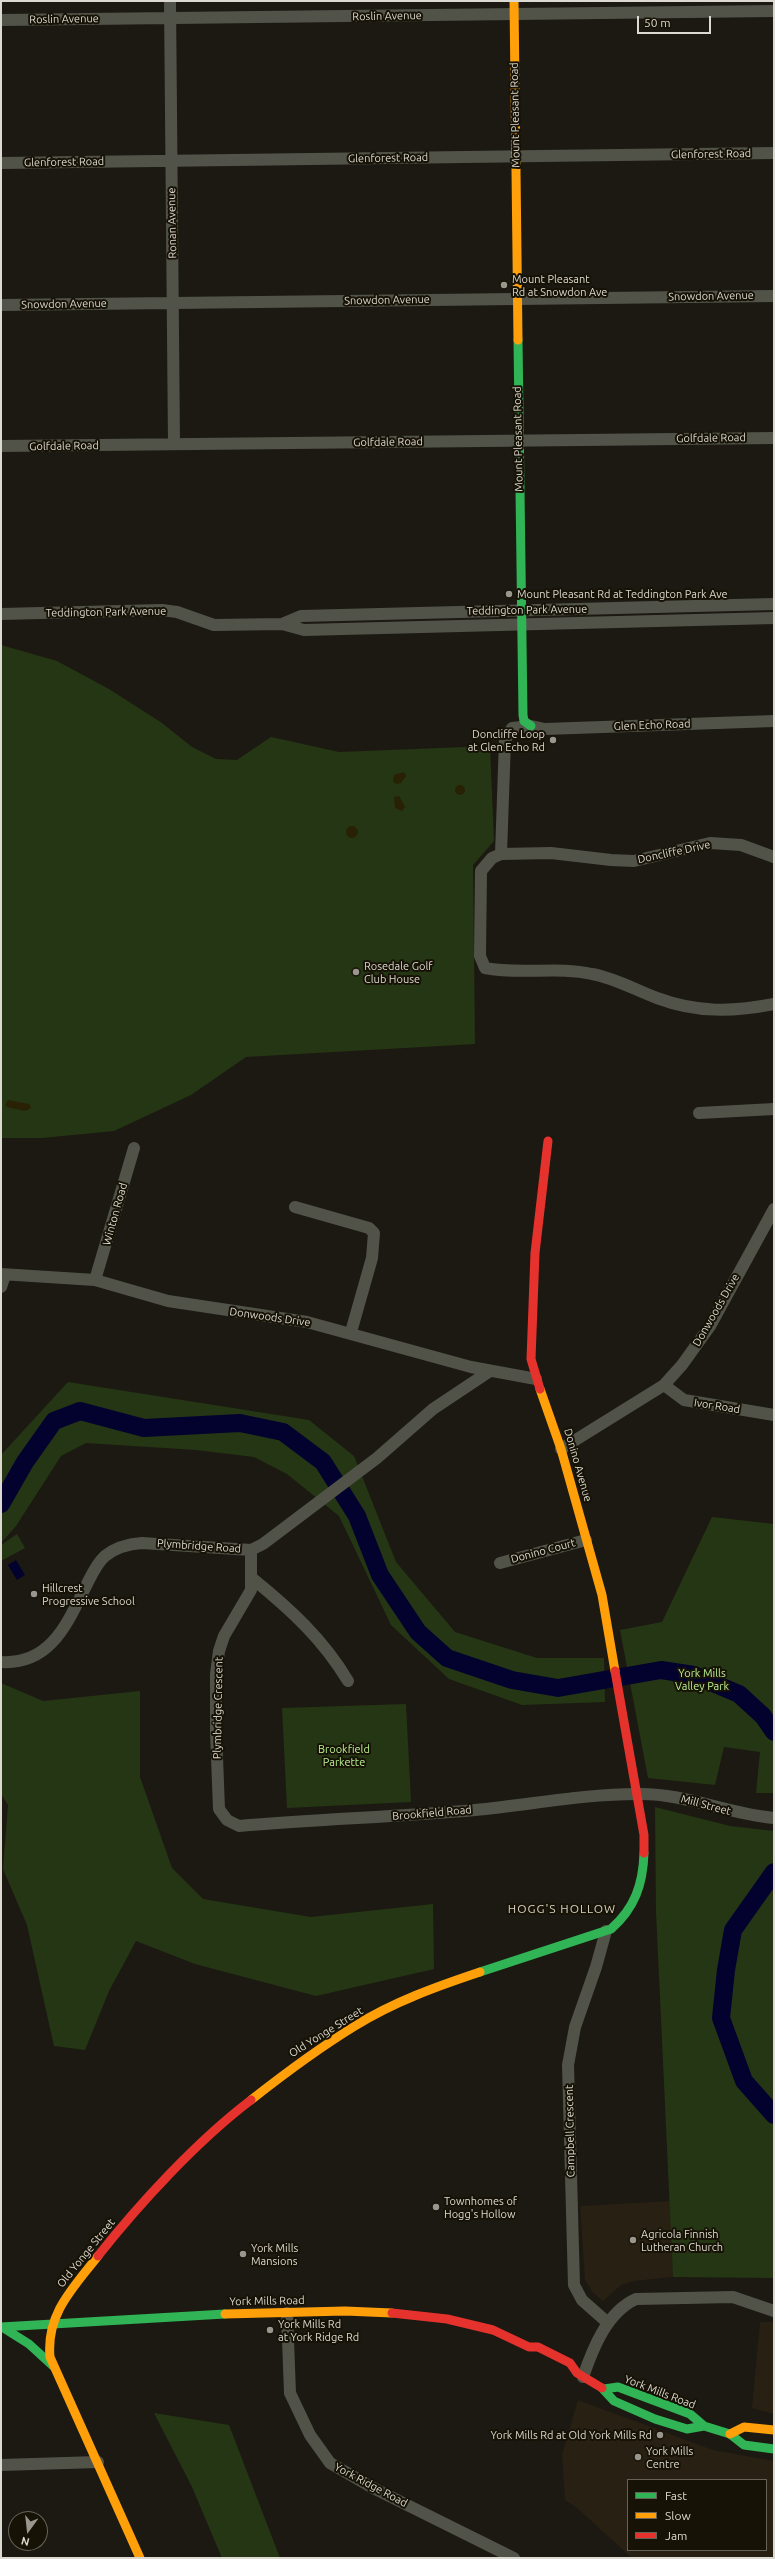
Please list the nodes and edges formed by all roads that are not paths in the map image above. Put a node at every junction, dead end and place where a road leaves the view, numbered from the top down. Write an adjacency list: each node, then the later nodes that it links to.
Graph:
1 (170, 1): 5 (street, Ronan Avenue)
2 (514, 1): 4 (street, Mount Pleasant Road)
3 (774, 11): 4 (street, Roslin Avenue)
4 (514, 14): 5 (street, Roslin Avenue); 8 (street, Mount Pleasant Road)
5 (170, 18): 6 (street, Roslin Avenue); 9 (street, Ronan Avenue)
6 (1, 20)
7 (774, 153): 8 (street, Glenforest Road)
8 (516, 157): 9 (street, Glenforest Road); 12 (street, Mount Pleasant Road)
9 (172, 160): 10 (street, Glenforest Road); 13 (street, Ronan Avenue)
10 (1, 163)
11 (774, 296): 12 (street, Snowdon Avenue)
12 (517, 299): 13 (street, Snowdon Avenue); 16 (street, Mount Pleasant Road)
13 (173, 303): 14 (street, Snowdon Avenue); 17 (street, Ronan Avenue)
14 (1, 305)
15 (774, 438): 16 (street, Golfdale Road)
16 (518, 441): 17 (street, Golfdale Road); 20 (street, Mount Pleasant Road)
17 (174, 444): 18 (street, Golfdale Road)
18 (1, 446)
19 (774, 604): 20 (street, Teddington Park Avenue)
20 (521, 610): 23 (street, Teddington Park Avenue); 24 (street, Mount Pleasant Road)
21 (1, 614): 23 (street, Teddington Park Avenue)
22 (774, 618): 24 (street, Teddington Park Avenue)
23 (282, 624): 24 (street, Teddington Park Avenue)
24 (521, 625): 26 (street, Mount Pleasant Road)
25 (774, 721): 26 (street, Glen Echo Road)
26 (531, 726): 27 (street)
27 (501, 854): 28 (street, Doncliffe Drive); 29 (street)
28 (774, 857)
29 (774, 1004)
30 (774, 1109): 31 (street)
31 (698, 1113)
32 (548, 1141): 41 (street, Donino Avenue)
33 (134, 1148): 37 (street, Winton Road)
34 (295, 1207): 39 (street)
35 (774, 1209): 42 (street, Donwoods Drive)
36 (3, 1275): 37 (street, Donwoods Drive); 38 (street)
37 (96, 1280): 39 (street, Donwoods Drive)
38 (1, 1287)
39 (352, 1332): 40 (street, Donwoods Drive)
40 (490, 1371): 41 (street, Donwoods Drive); 46 (street, Plymbridge Road)
41 (536, 1379): 44 (street, Donino Avenue)
42 (664, 1385): 43 (street, Ivor Road); 44 (street, Donwoods Drive)
43 (774, 1415)
44 (562, 1449): 45 (street, Donino Avenue)
45 (586, 1540): 47 (street, Donino Court); 51 (street, Donino Avenue)
46 (251, 1550): 48 (street, Plymbridge Crescent); 49 (street, Plymbridge Road)
47 (500, 1563)
48 (253, 1579): 50 (street); 53 (street, Plymbridge Crescent)
49 (1, 1662)
50 (348, 1681)
51 (638, 1794): 52 (street, Mill Street); 53 (street, Brookfield Road); 54 (street, Old Yonge Street)
52 (774, 1818)
53 (226, 1820)
54 (606, 1931): 57 (street, Campbell Crescent); 58 (street, Old Yonge Street)
55 (774, 2311): 57 (street)
56 (286, 2312): 58 (street, York Mills Road); 61 (street, York Mills Road); 70 (street, York Ridge Road)
57 (608, 2323): 61 (street)
58 (59, 2325): 59 (street, York Mills Road); 60 (street, Old Yonge Street)
59 (1, 2327): 60 (street)
60 (59, 2374): 67 (street)
61 (580, 2375): 62 (street, York Mills Road)
62 (604, 2389): 63 (street, York Mills Road); 63 (street, York Mills Road)
63 (704, 2426): 65 (street, York Mills Road)
64 (774, 2430): 65 (street)
65 (730, 2434): 66 (street, York Mills Road)
66 (774, 2449)
67 (98, 2462): 68 (street); 69 (street)
68 (1, 2464)
69 (140, 2558)
70 (514, 2558)

